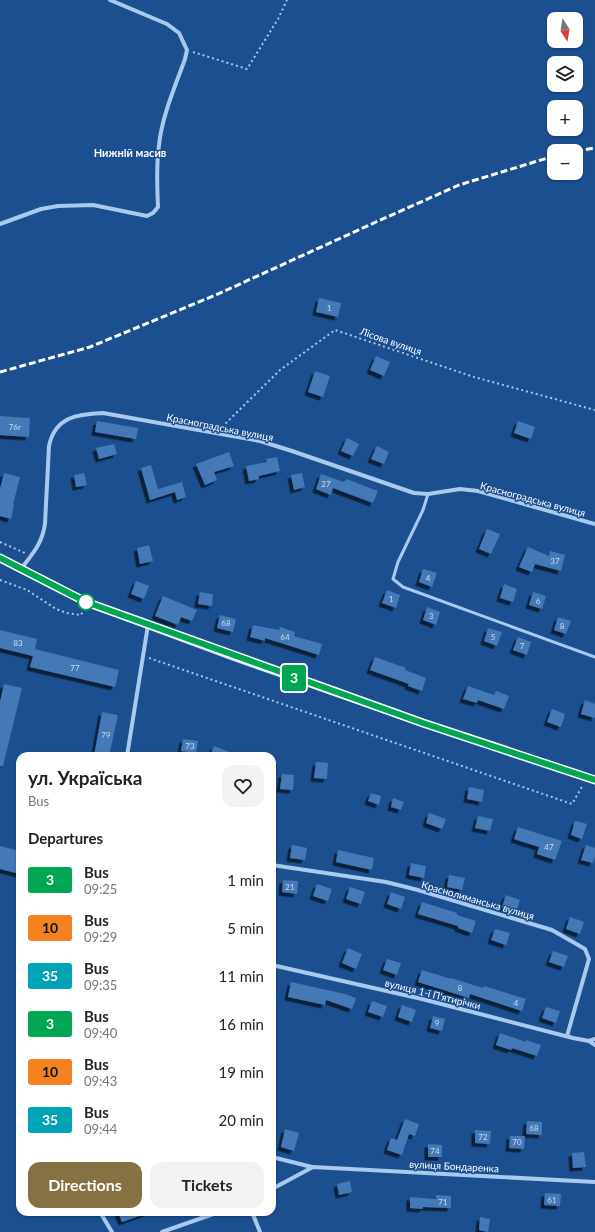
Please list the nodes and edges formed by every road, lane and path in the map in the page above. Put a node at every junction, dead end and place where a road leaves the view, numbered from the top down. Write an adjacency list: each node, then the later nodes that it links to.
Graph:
1 (110, 0): 3 (street)
2 (287, 0): 3 (path)
3 (187, 50): 4 (street)
4 (0, 224)
5 (595, 410): 6 (path, Лісова вулиця)
6 (215, 434): 7 (street, Красноградська вулиця); 10 (street, Красноградська вулиця)
7 (428, 494): 8 (street, Красноградська вулиця); 17 (lane)
8 (595, 524)
9 (0, 542): 10 (path)
10 (31, 556): 12 (street, Красноградська вулиця)
11 (0, 558): 12 (street)
12 (21, 569): 15 (street)
13 (0, 580): 14 (path)
14 (81, 615)
15 (148, 625): 16 (street); 19 (street)
16 (143, 656): 18 (street); 19 (path)
17 (595, 657)
18 (128, 752)
19 (592, 779)
20 (276, 866): 22 (street, Краснолиманська вулиця)
21 (276, 966): 22 (street, вулиця 1-ї П'ятирічки)
22 (567, 1036): 24 (street, вулиця 1-ї П'ятирічки)
23 (595, 1039): 24 (street)
24 (589, 1041): 25 (street)
25 (595, 1045)
26 (276, 1158): 27 (street, вулиця Бондаренка)
27 (313, 1167): 28 (street, вулиця Бондаренка); 29 (street)
28 (595, 1182)
29 (276, 1187)
30 (102, 1216): 33 (street)
31 (207, 1216): 34 (street)
32 (254, 1216): 35 (street)
33 (112, 1232)
34 (162, 1232)
35 (260, 1232)

